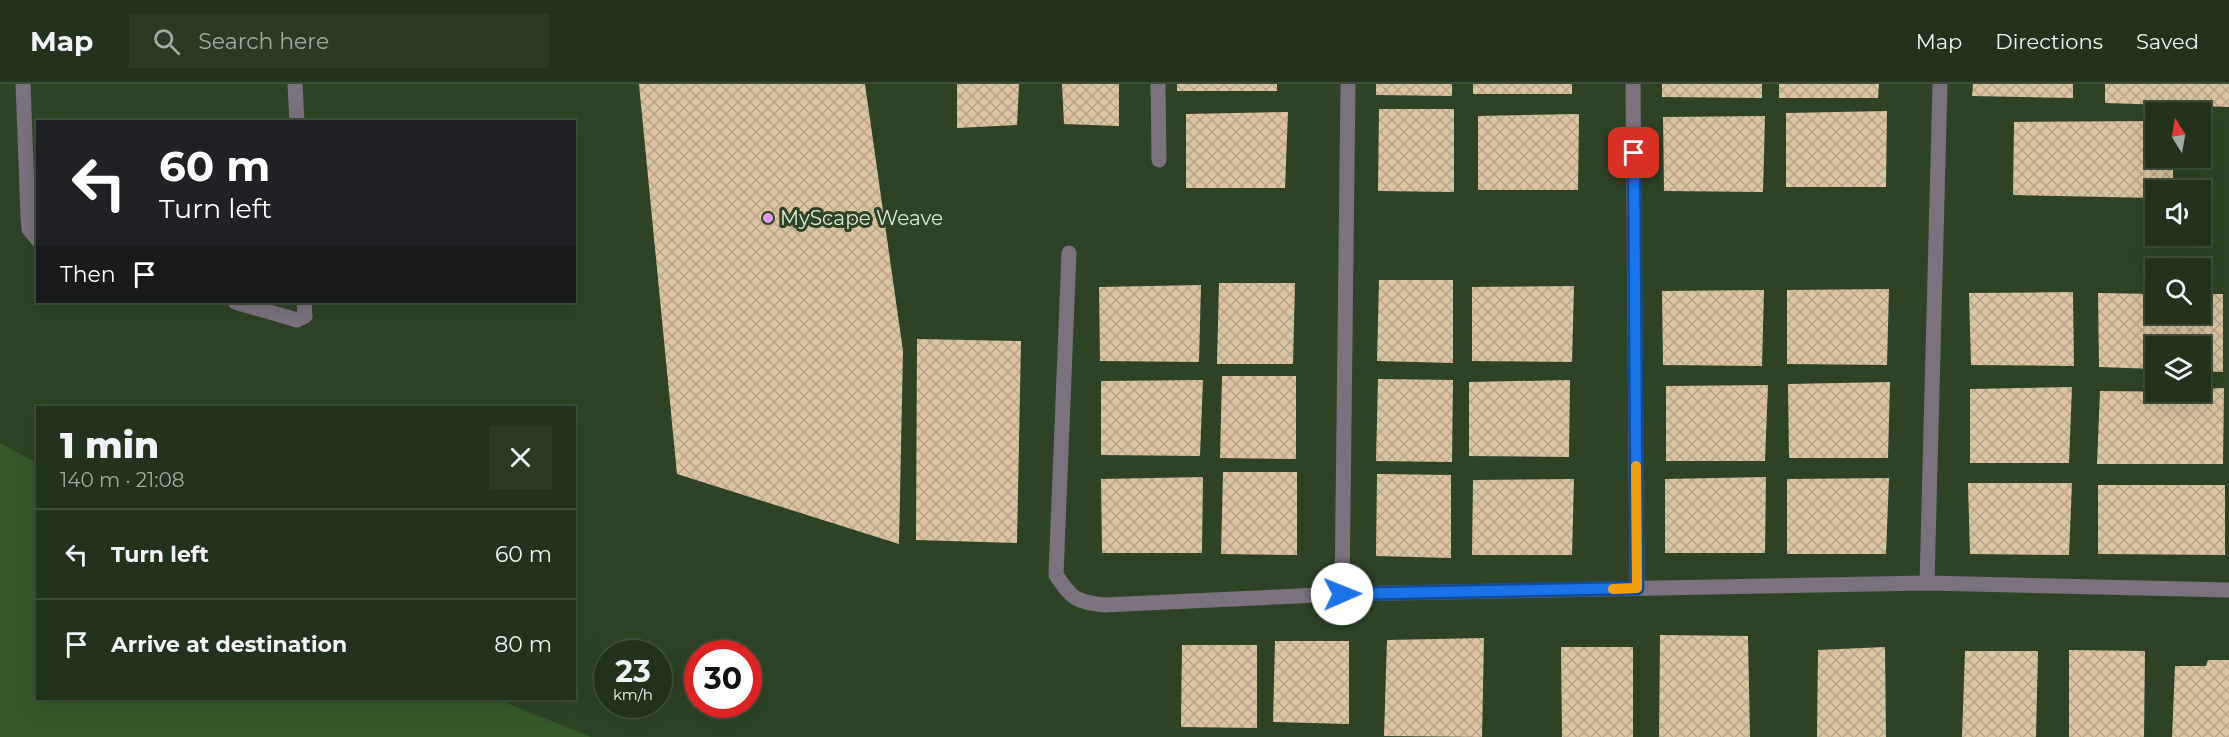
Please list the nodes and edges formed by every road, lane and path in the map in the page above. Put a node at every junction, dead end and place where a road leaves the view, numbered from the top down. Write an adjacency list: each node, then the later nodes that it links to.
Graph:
1 (23, 84): 9 (street)
2 (295, 84): 7 (street)
3 (1158, 84): 8 (street)
4 (1348, 84): 16 (street)
5 (1633, 84): 14 (street)
6 (1940, 84): 13 (street)
7 (297, 120)
8 (1159, 160)
9 (36, 238)
10 (1069, 253): 16 (street)
11 (238, 303): 12 (street)
12 (304, 303)
13 (1927, 583): 14 (street); 15 (street)
14 (1637, 588): 16 (street)
15 (2229, 590)
16 (1342, 594)

